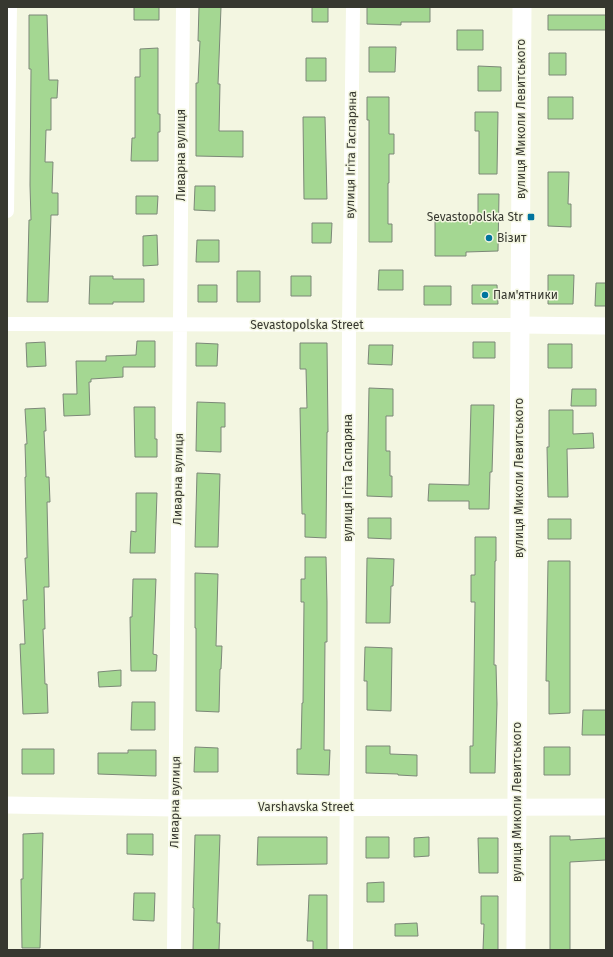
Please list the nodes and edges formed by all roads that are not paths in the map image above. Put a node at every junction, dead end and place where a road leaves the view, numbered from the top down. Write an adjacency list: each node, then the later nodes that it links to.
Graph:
1 (10, 7): 5 (street)
2 (183, 7): 7 (street, Ливарна вулиця)
3 (353, 7): 8 (street, вулиця Ігіта Гаспаряна)
4 (522, 7): 9 (main road, вулиця Миколи Левитського)
5 (7, 211)
6 (7, 324): 7 (street, Sevastopolska Street)
7 (180, 324): 8 (street, Sevastopolska Street); 15 (street, Ливарна вулиця)
8 (349, 325): 9 (street, Sevastopolska Street); 12 (street, вулиця Ігіта Гаспаряна)
9 (519, 325): 10 (street, Sevastopolska Street); 13 (main road, вулиця Миколи Левитського)
10 (606, 326)
11 (7, 805): 15 (street, Varshavska Street)
12 (347, 807): 13 (street, Varshavska Street); 15 (street, Varshavska Street); 17 (street, вулиця Ігіта Гаспаряна)
13 (517, 807): 14 (street, Varshavska Street); 18 (main road, вулиця Миколи Левитського)
14 (606, 807)
15 (174, 808): 16 (street, Ливарна вулиця)
16 (174, 950)
17 (346, 950)
18 (516, 950)

